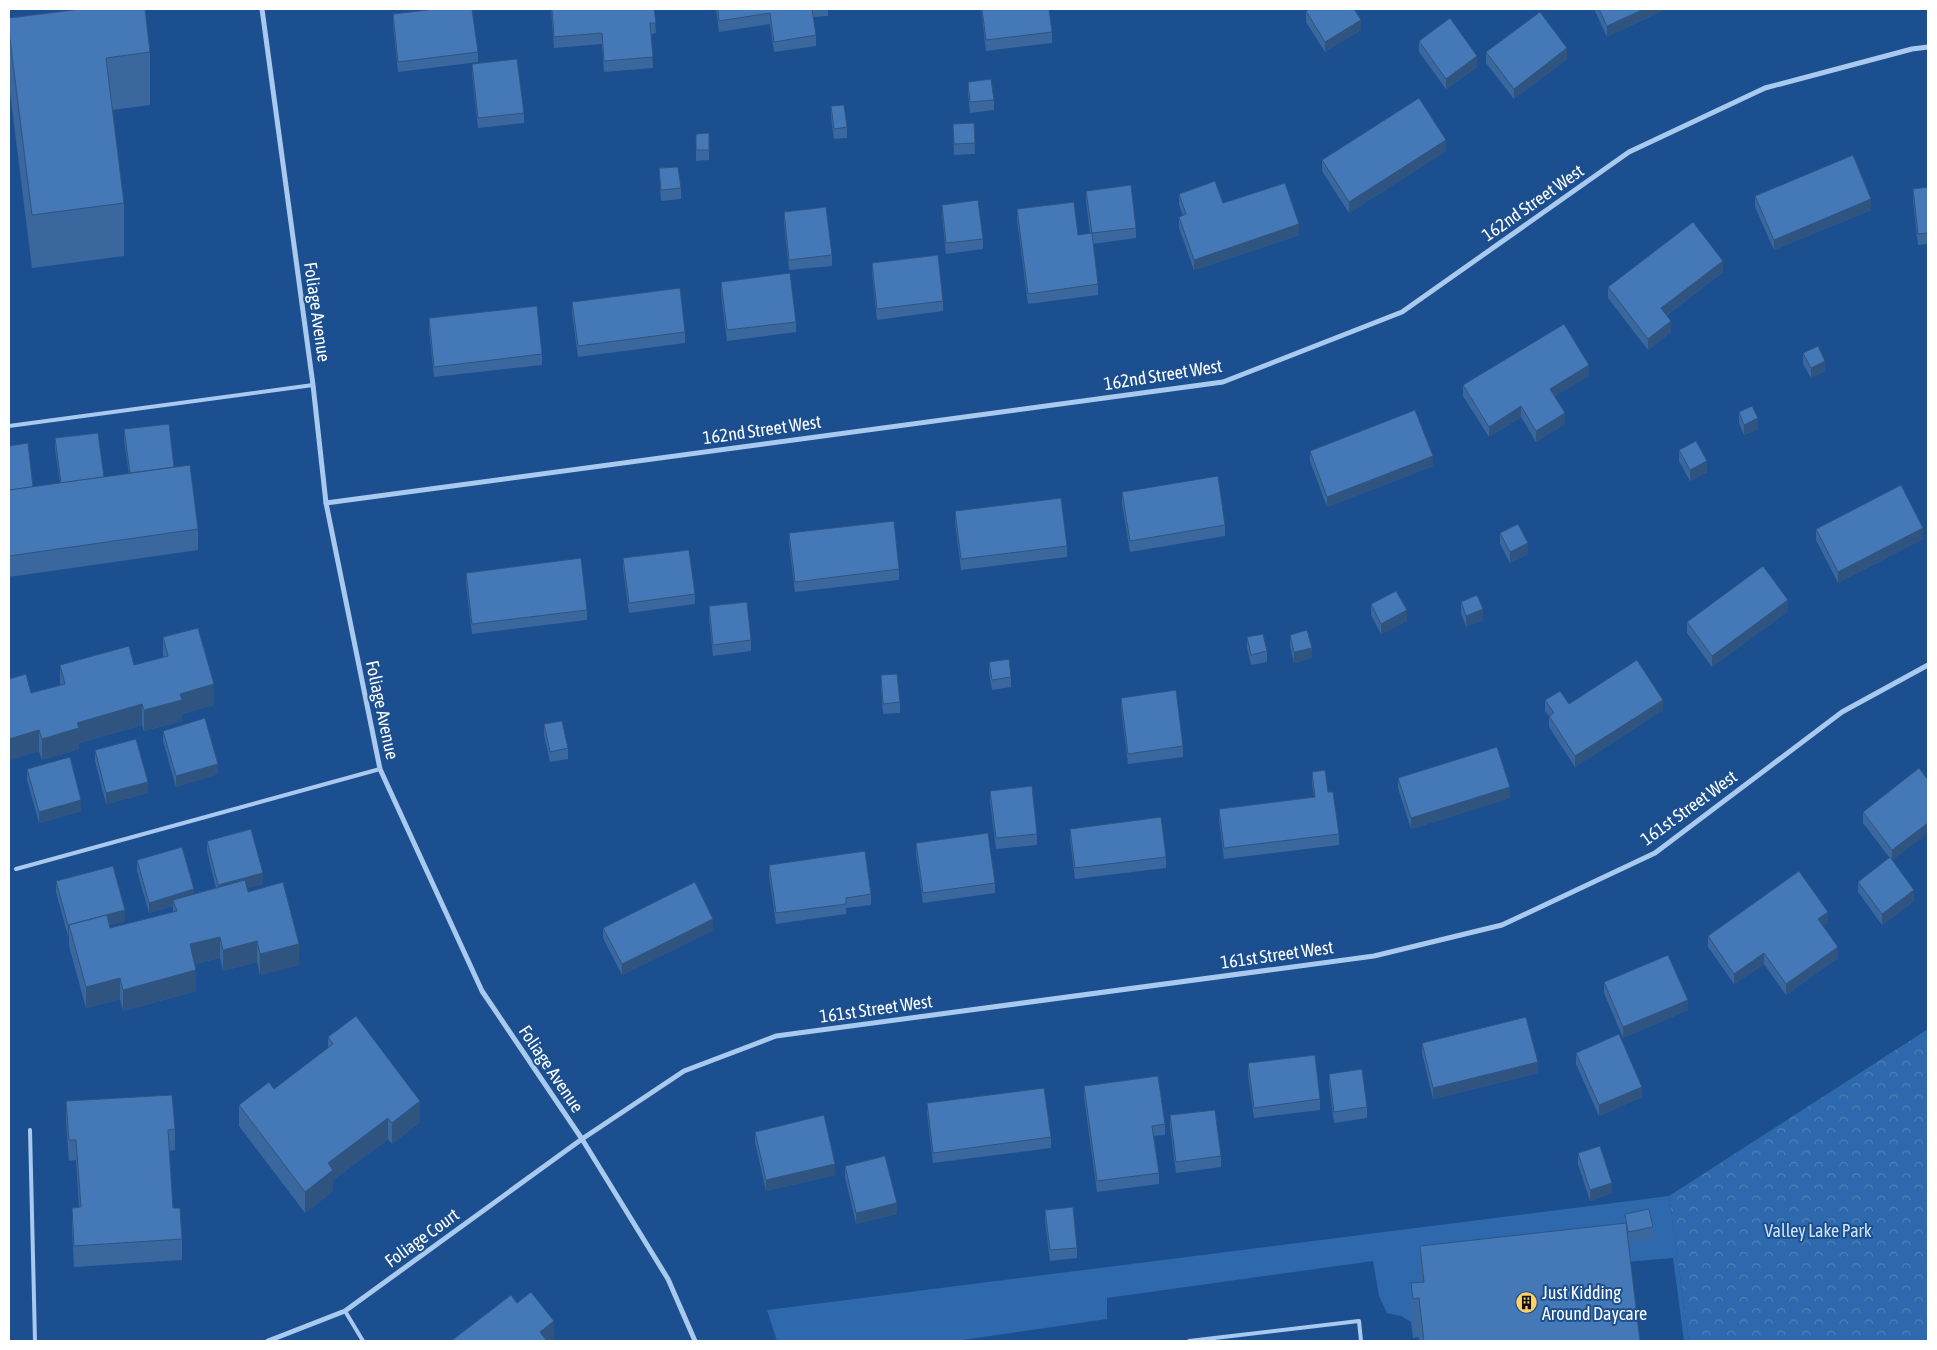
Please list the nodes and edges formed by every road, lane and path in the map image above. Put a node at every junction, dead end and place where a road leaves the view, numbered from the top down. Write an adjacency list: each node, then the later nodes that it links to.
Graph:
1 (262, 9): 3 (street, Foliage Avenue)
2 (1928, 47): 5 (street, 162nd Street West)
3 (313, 385): 4 (lane); 5 (street, Foliage Avenue)
4 (9, 426)
5 (326, 503): 7 (street, Foliage Avenue)
6 (1928, 665): 10 (street, 161st Street West)
7 (380, 769): 8 (lane); 10 (street, Foliage Avenue)
8 (16, 869)
9 (30, 1130): 12 (lane)
10 (582, 1140): 11 (street, Foliage Court); 15 (street, Foliage Avenue)
11 (345, 1311): 13 (street, Foliage Court); 14 (lane)
12 (35, 1341)
13 (268, 1341)
14 (363, 1341)
15 (696, 1341)
16 (1188, 1341): 17 (lane)
17 (1362, 1341)

